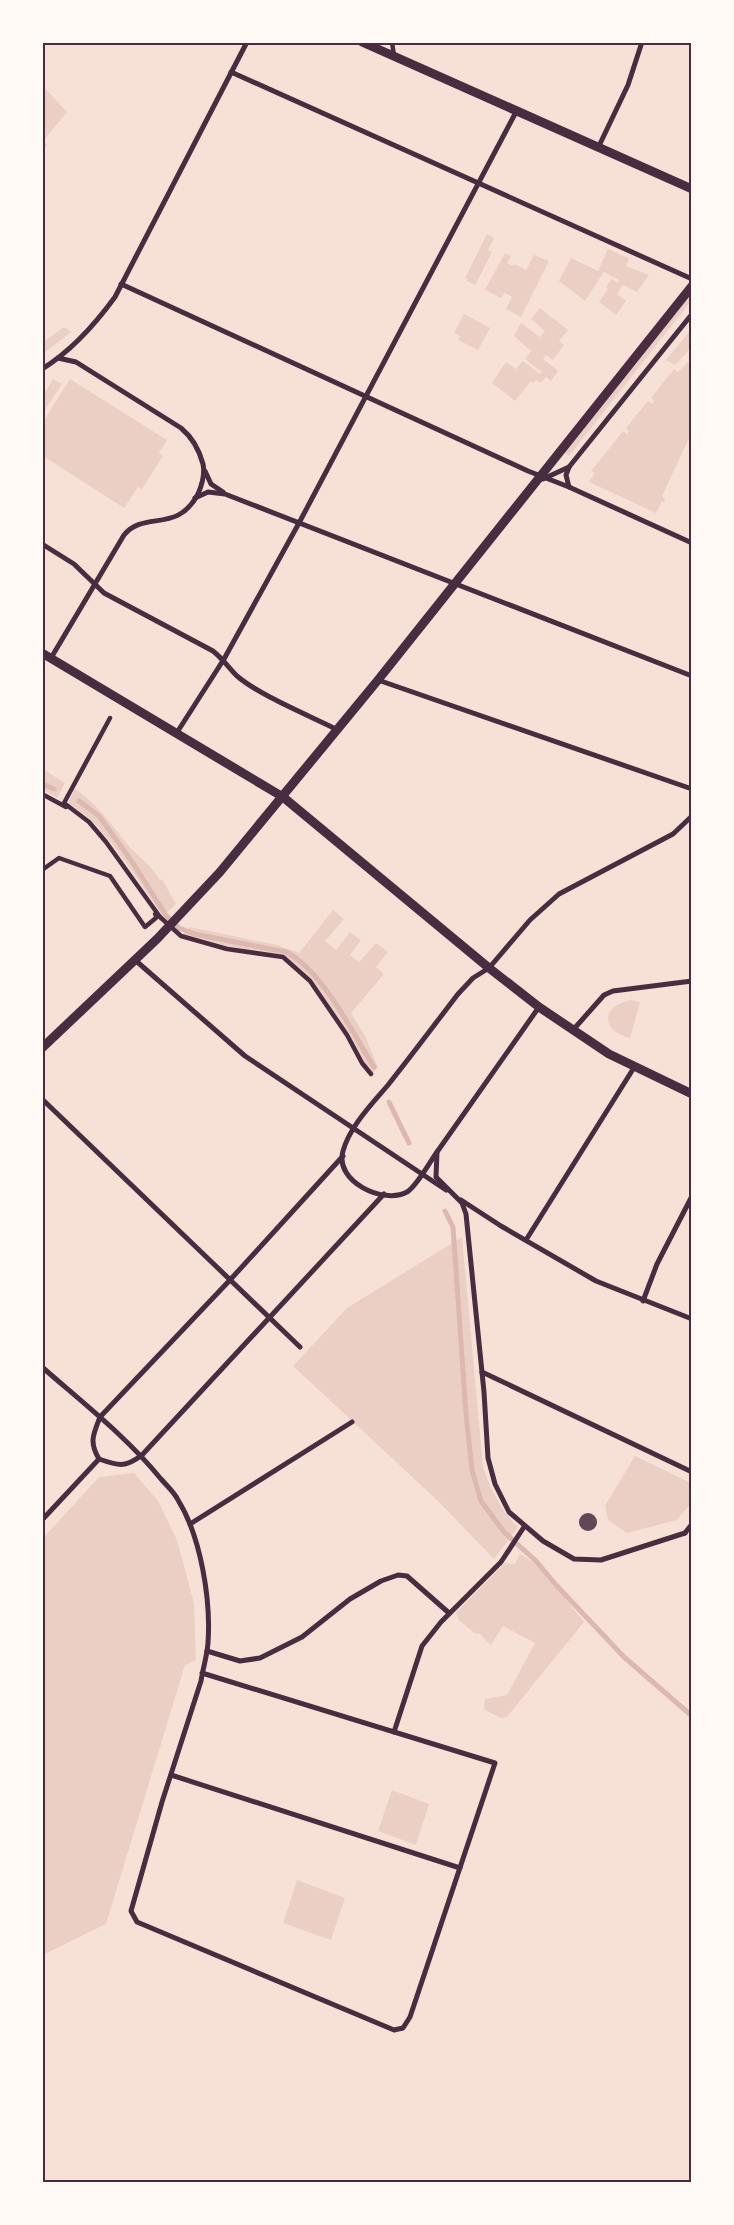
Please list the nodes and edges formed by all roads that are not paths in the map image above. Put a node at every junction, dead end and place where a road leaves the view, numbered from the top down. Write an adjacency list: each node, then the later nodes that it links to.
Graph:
1 (246, 42): 6 (street)
2 (362, 42): 5 (street)
3 (392, 42): 5 (street)
4 (642, 42): 8 (street)
5 (394, 57): 7 (street)
6 (231, 72): 9 (street); 12 (street)
7 (516, 112): 8 (street); 9 (street)
8 (597, 149): 10 (street)
9 (479, 183): 11 (street); 17 (street)
10 (692, 190)
11 (692, 279)
12 (121, 284): 15 (street); 17 (street)
13 (692, 286): 20 (street)
14 (692, 314): 18 (street)
15 (58, 358): 16 (street); 19 (street)
16 (42, 370)
17 (365, 396): 20 (street); 24 (street)
18 (569, 467): 20 (street); 21 (street)
19 (204, 468): 22 (street); 23 (street)
20 (541, 478): 21 (street); 28 (street)
21 (569, 487): 25 (street)
22 (230, 496): 23 (street); 24 (street)
23 (195, 498): 27 (street)
24 (299, 523): 28 (street); 30 (street)
25 (692, 543)
26 (42, 544): 27 (street)
27 (94, 583): 29 (street); 30 (street)
28 (454, 584): 31 (street); 32 (street)
29 (47, 655): 35 (street)
30 (224, 659): 34 (street); 35 (street)
31 (692, 676)
32 (378, 680): 34 (street); 36 (street)
33 (110, 718): 48 (street)
34 (336, 729): 38 (street)
35 (176, 734): 38 (street)
36 (692, 790)
37 (42, 794): 40 (street)
38 (283, 797): 41 (street); 42 (street)
39 (692, 816): 42 (street)
40 (42, 870)
41 (135, 960): 46 (street); 51 (street)
42 (489, 968): 44 (street); 51 (street)
43 (692, 980): 45 (street)
44 (539, 1007): 45 (street); 52 (street)
45 (573, 1030): 47 (street)
46 (42, 1048)
47 (635, 1066): 49 (street); 58 (street)
48 (371, 1074)
49 (692, 1094)
50 (42, 1099): 59 (street)
51 (354, 1130): 53 (street); 54 (street)
52 (437, 1152): 54 (street); 56 (street)
53 (343, 1156): 55 (street); 59 (street)
54 (422, 1174): 55 (street); 56 (street)
55 (384, 1194): 61 (street)
56 (453, 1194): 58 (street); 65 (street)
57 (692, 1196): 60 (street)
58 (526, 1240): 60 (street)
59 (230, 1280): 61 (street); 66 (street)
60 (643, 1301): 62 (street)
61 (269, 1317): 63 (street); 68 (street)
62 (692, 1319)
63 (300, 1347)
64 (42, 1367): 66 (street)
65 (482, 1372): 70 (street); 74 (street)
66 (100, 1417): 68 (street); 69 (street)
67 (352, 1422): 72 (street)
68 (142, 1455): 69 (street); 72 (street)
69 (99, 1460): 71 (street)
70 (692, 1472)
71 (42, 1520)
72 (190, 1524): 78 (street)
73 (692, 1524): 75 (street)
74 (524, 1527): 75 (street); 77 (street)
75 (684, 1533): 76 (street)
76 (692, 1534)
77 (449, 1613): 78 (street); 80 (street)
78 (206, 1651): 79 (street)
79 (202, 1673): 80 (street); 81 (street)
80 (394, 1732): 82 (street)
81 (170, 1775): 82 (street); 82 (street)
82 (460, 1868)

